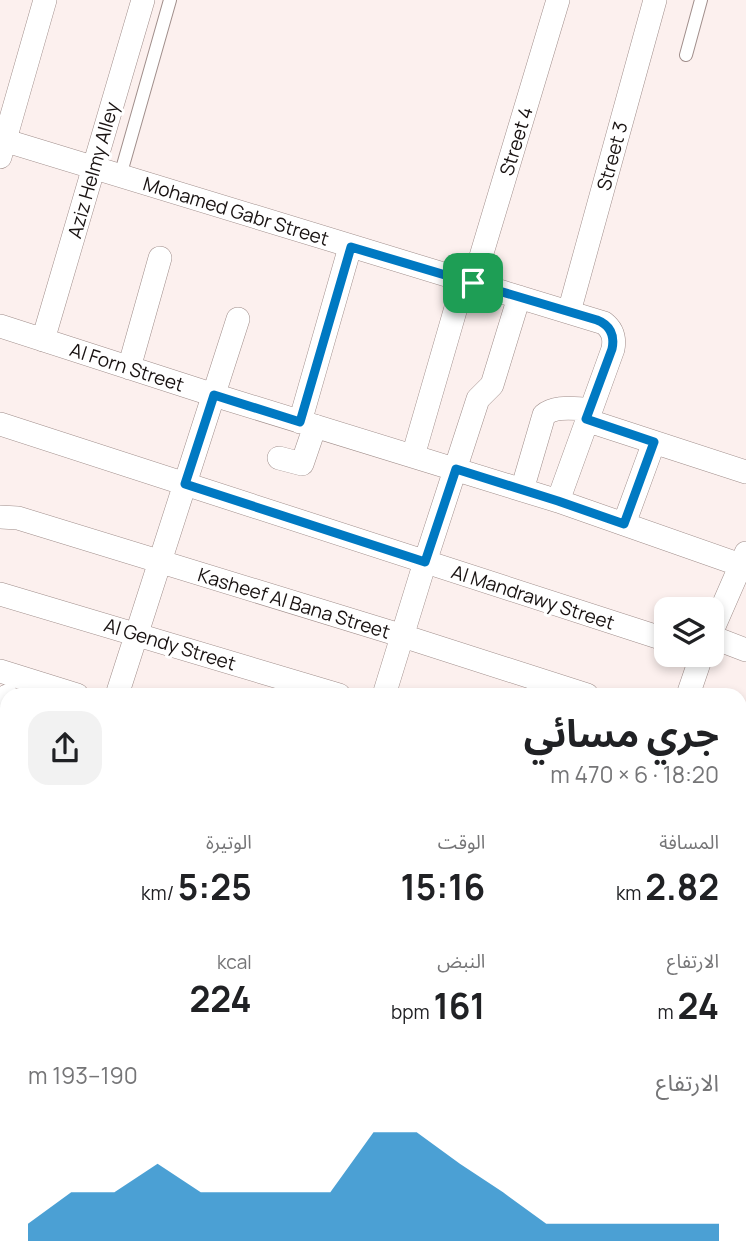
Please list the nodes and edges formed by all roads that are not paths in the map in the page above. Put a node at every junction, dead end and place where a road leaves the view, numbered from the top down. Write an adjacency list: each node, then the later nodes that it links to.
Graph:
1 (45, 0): 8 (street)
2 (143, 0): 9 (street, Aziz Helmy Alley)
3 (170, 0): 10 (lane)
4 (558, 0): 13 (street, Street 4)
5 (655, 0): 15 (street, Street 3)
6 (701, 0): 7 (lane)
7 (686, 55)
8 (2, 145): 9 (street, Mohamed Gabr Street)
9 (94, 168): 10 (street, Mohamed Gabr Street); 18 (street, Aziz Helmy Alley)
10 (120, 176): 11 (street, Mohamed Gabr Street)
11 (351, 247): 13 (street, Mohamed Gabr Street); 23 (street)
12 (160, 258): 19 (street)
13 (468, 281): 14 (street, Mohamed Gabr Street); 25 (street, Street 4)
14 (519, 297): 15 (street, Mohamed Gabr Street); 27 (street)
15 (569, 312): 21 (street, Mohamed Gabr Street)
16 (239, 319): 20 (street)
17 (0, 327): 18 (street, Al Forn Street)
18 (43, 340): 19 (street, Al Forn Street)
19 (129, 368): 20 (street, Al Forn Street)
20 (214, 395): 23 (street, Al Forn Street); 29 (street)
21 (588, 414): 24 (street); 30 (street); 31 (street)
22 (0, 424): 29 (street, Al Mandrawy Street)
23 (307, 424): 25 (street, Al Forn Street); 26 (street)
24 (654, 442): 28 (street); 33 (street)
25 (413, 456): 27 (street, Al Forn Street)
26 (279, 458)
27 (456, 469): 30 (street, Al Forn Street); 35 (street)
28 (746, 472)
29 (185, 484): 34 (street); 35 (street, Al Mandrawy Street)
30 (522, 490): 31 (street, Al Forn Street)
31 (558, 501): 33 (street, Al Forn Street)
32 (0, 517): 34 (street, Kasheef Al Bana Street)
33 (624, 524): 36 (street, Al Forn Street)
34 (160, 562): 39 (street); 40 (street, Kasheef Al Bana Street)
35 (425, 562): 40 (street); 41 (street, Al Mandrawy Street)
36 (744, 562): 38 (street)
37 (0, 594): 39 (street, Al Gendy Street)
38 (724, 605)
39 (136, 634): 47 (street); 48 (street, Al Gendy Street)
40 (403, 636): 49 (street); 50 (street, Kasheef Al Bana Street)
41 (654, 636)
42 (724, 642): 43 (street)
43 (746, 650)
44 (698, 667): 51 (street)
45 (7, 684): 46 (street)
46 (32, 688)
47 (119, 688)
48 (316, 688)
49 (386, 688)
50 (565, 688)
51 (690, 688)

